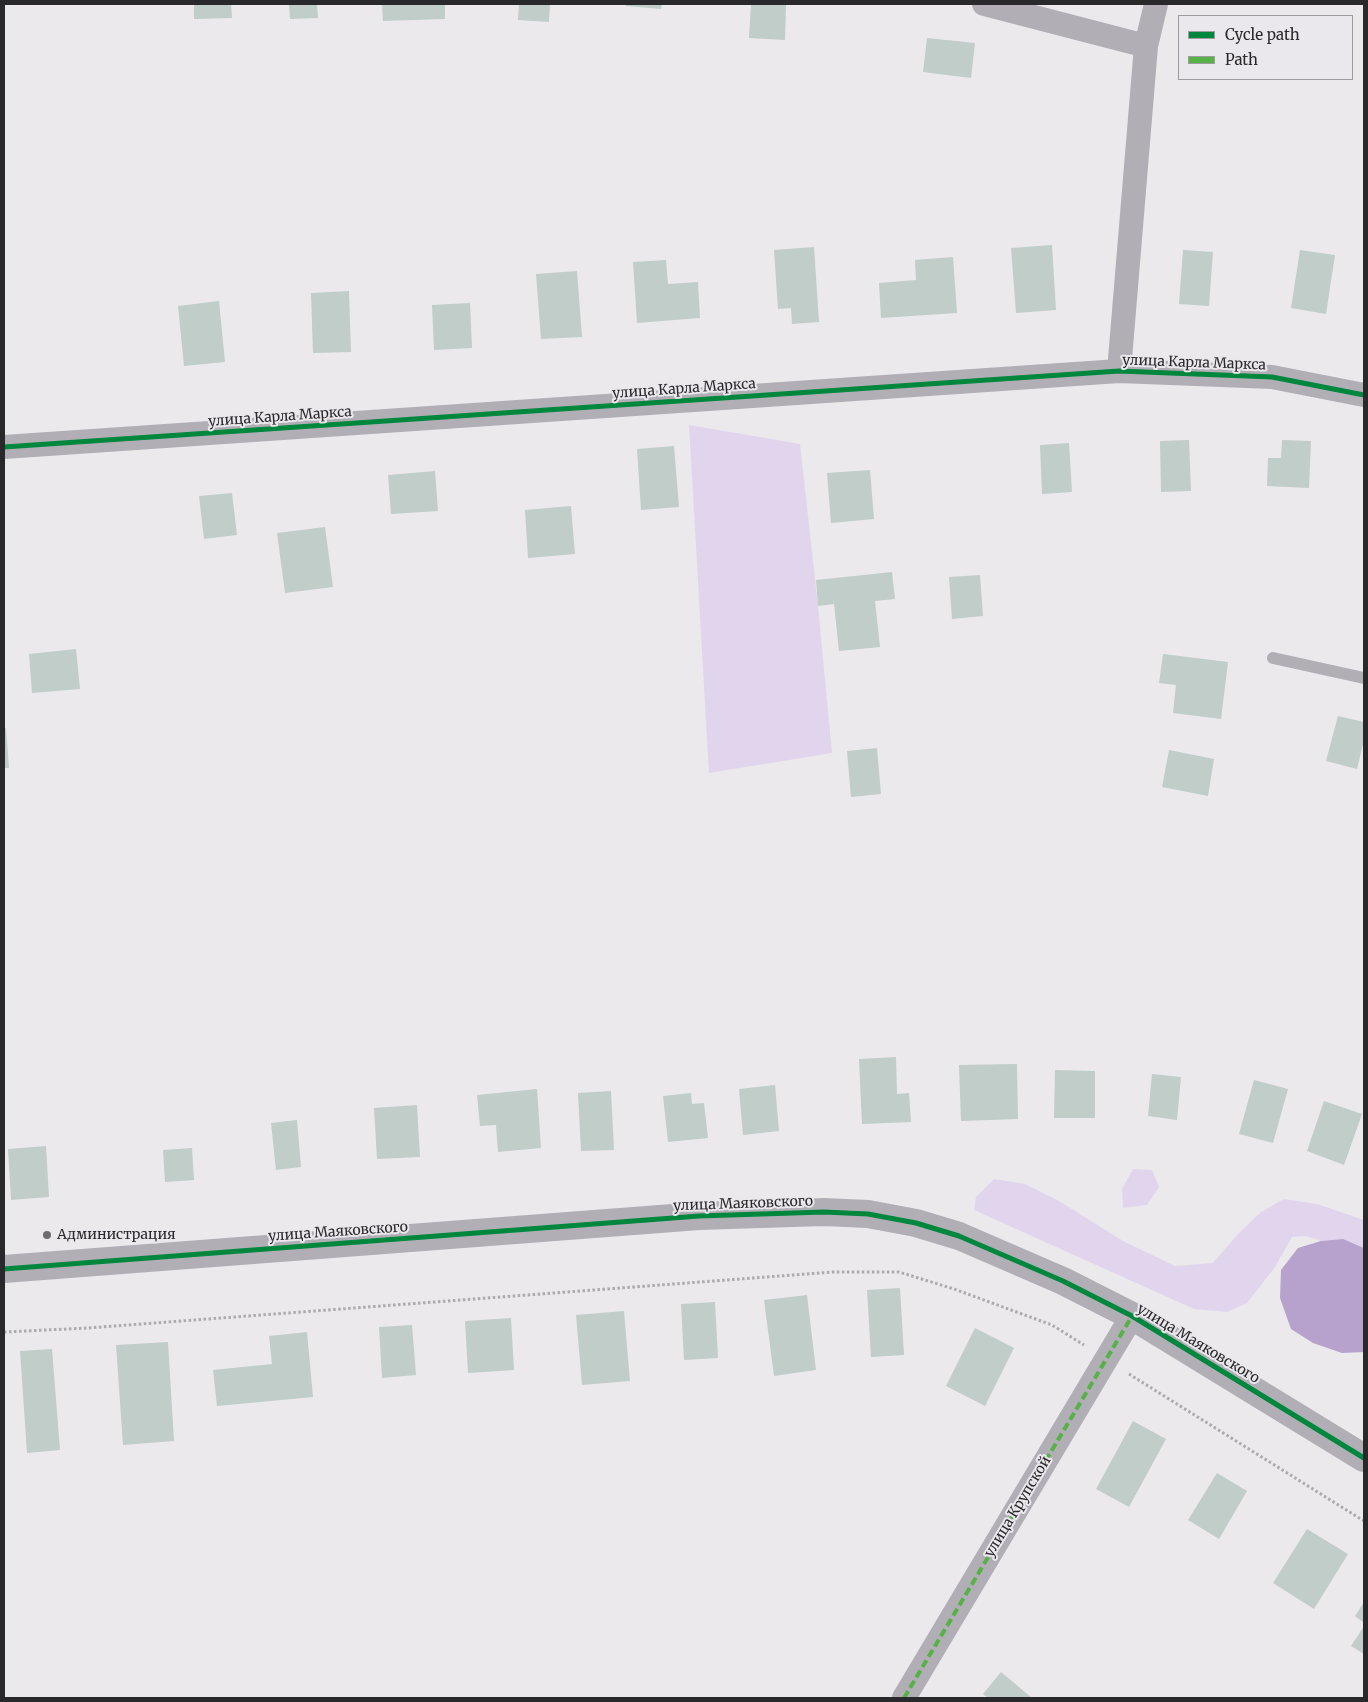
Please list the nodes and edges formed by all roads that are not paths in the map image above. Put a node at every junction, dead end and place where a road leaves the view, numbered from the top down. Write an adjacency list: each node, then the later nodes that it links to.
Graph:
1 (984, 4): 3 (street)
2 (1156, 4): 3 (street)
3 (1146, 46): 4 (street)
4 (1119, 371): 5 (street, улица Карла Маркса); 6 (street, улица Карла Маркса)
5 (1364, 395)
6 (4, 447)
7 (1273, 658): 8 (lane)
8 (1364, 678)
9 (4, 1269): 10 (street, улица Маяковского)
10 (1132, 1316): 11 (street, улица Маяковского); 12 (street, улица Крупской)
11 (1364, 1458)
12 (904, 1698)

